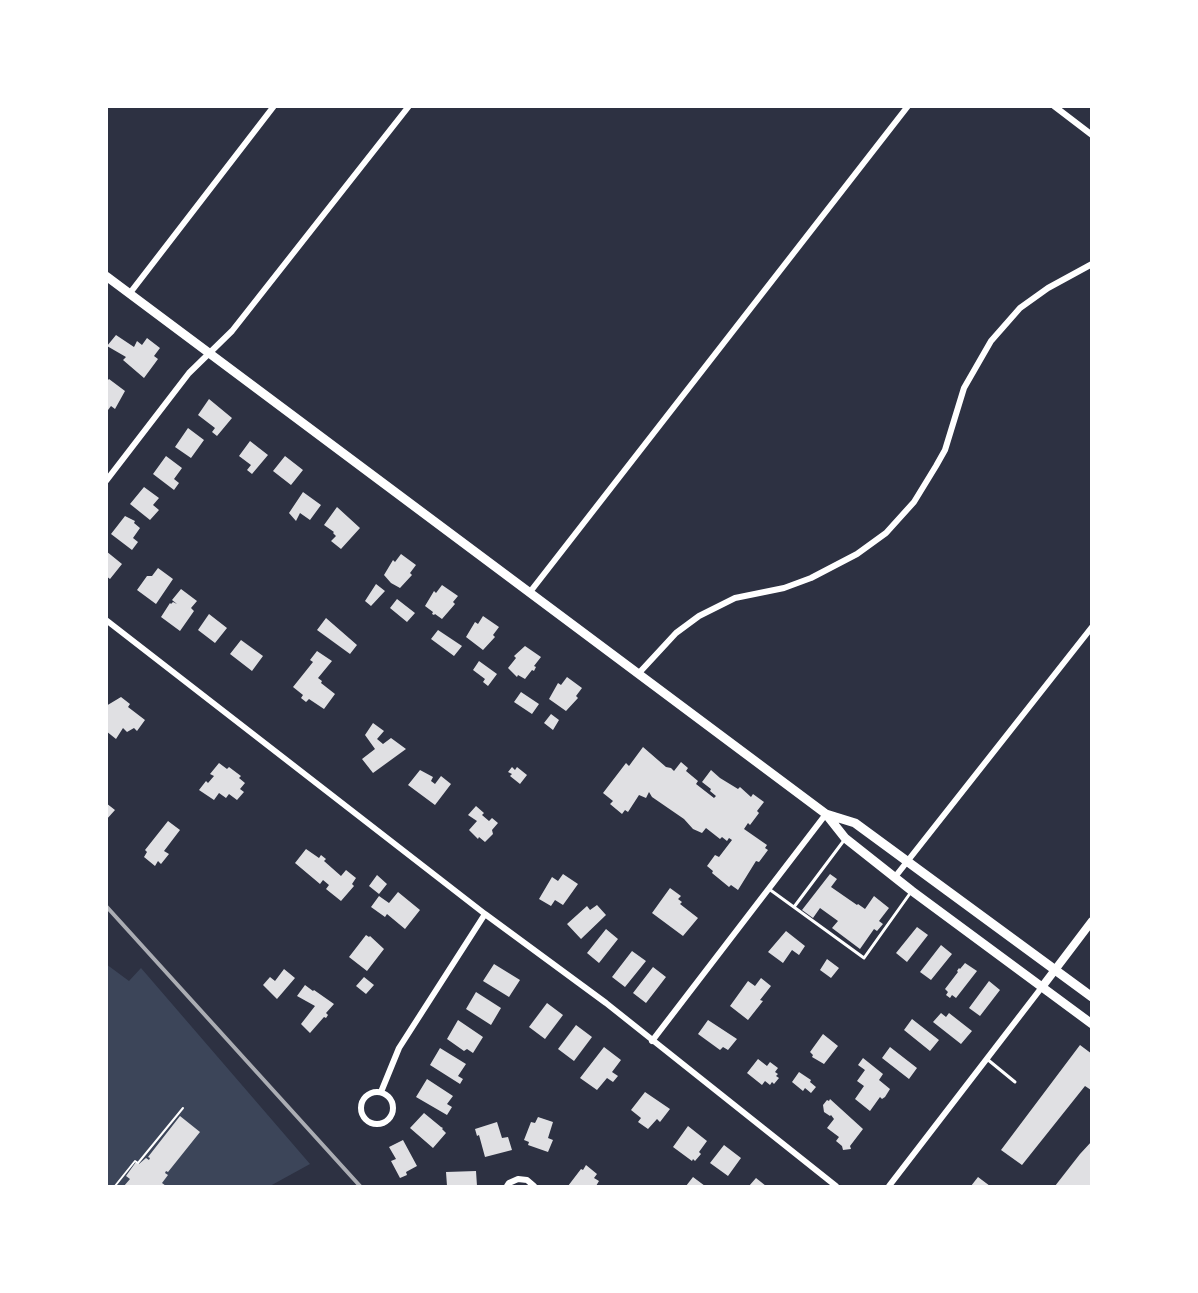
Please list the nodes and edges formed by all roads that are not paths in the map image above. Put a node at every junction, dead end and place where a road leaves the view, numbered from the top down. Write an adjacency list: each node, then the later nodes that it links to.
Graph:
1 (274, 106): 8 (street)
2 (409, 106): 9 (street)
3 (908, 106): 11 (street)
4 (1054, 106): 5 (street)
5 (1092, 135)
6 (1092, 264): 14 (street)
7 (106, 276): 8 (main road)
8 (130, 293): 9 (main road)
9 (210, 352): 10 (street); 11 (main road)
10 (106, 481)
11 (530, 592): 14 (main road)
12 (106, 620): 22 (street)
13 (1092, 627): 17 (street)
14 (639, 673): 15 (main road)
15 (826, 814): 16 (main road); 17 (main road); 19 (street)
16 (845, 838): 18 (main road); 21 (lane)
17 (907, 860): 18 (street); 24 (main road)
18 (895, 877): 20 (main road)
19 (768, 889): 21 (lane); 28 (street)
20 (912, 891): 21 (lane); 25 (main road)
21 (794, 907)
22 (485, 914): 28 (street); 31 (street)
23 (1092, 921): 24 (street)
24 (1054, 969): 25 (street); 26 (main road)
25 (1042, 987): 27 (main road); 29 (street)
26 (1092, 997)
27 (1092, 1024)
28 (652, 1041): 34 (street)
29 (987, 1059): 30 (lane); 35 (street)
30 (1015, 1082)
31 (381, 1092): 31 (street)
32 (507, 1186): 33 (street)
33 (534, 1186)
34 (836, 1186)
35 (889, 1186)

